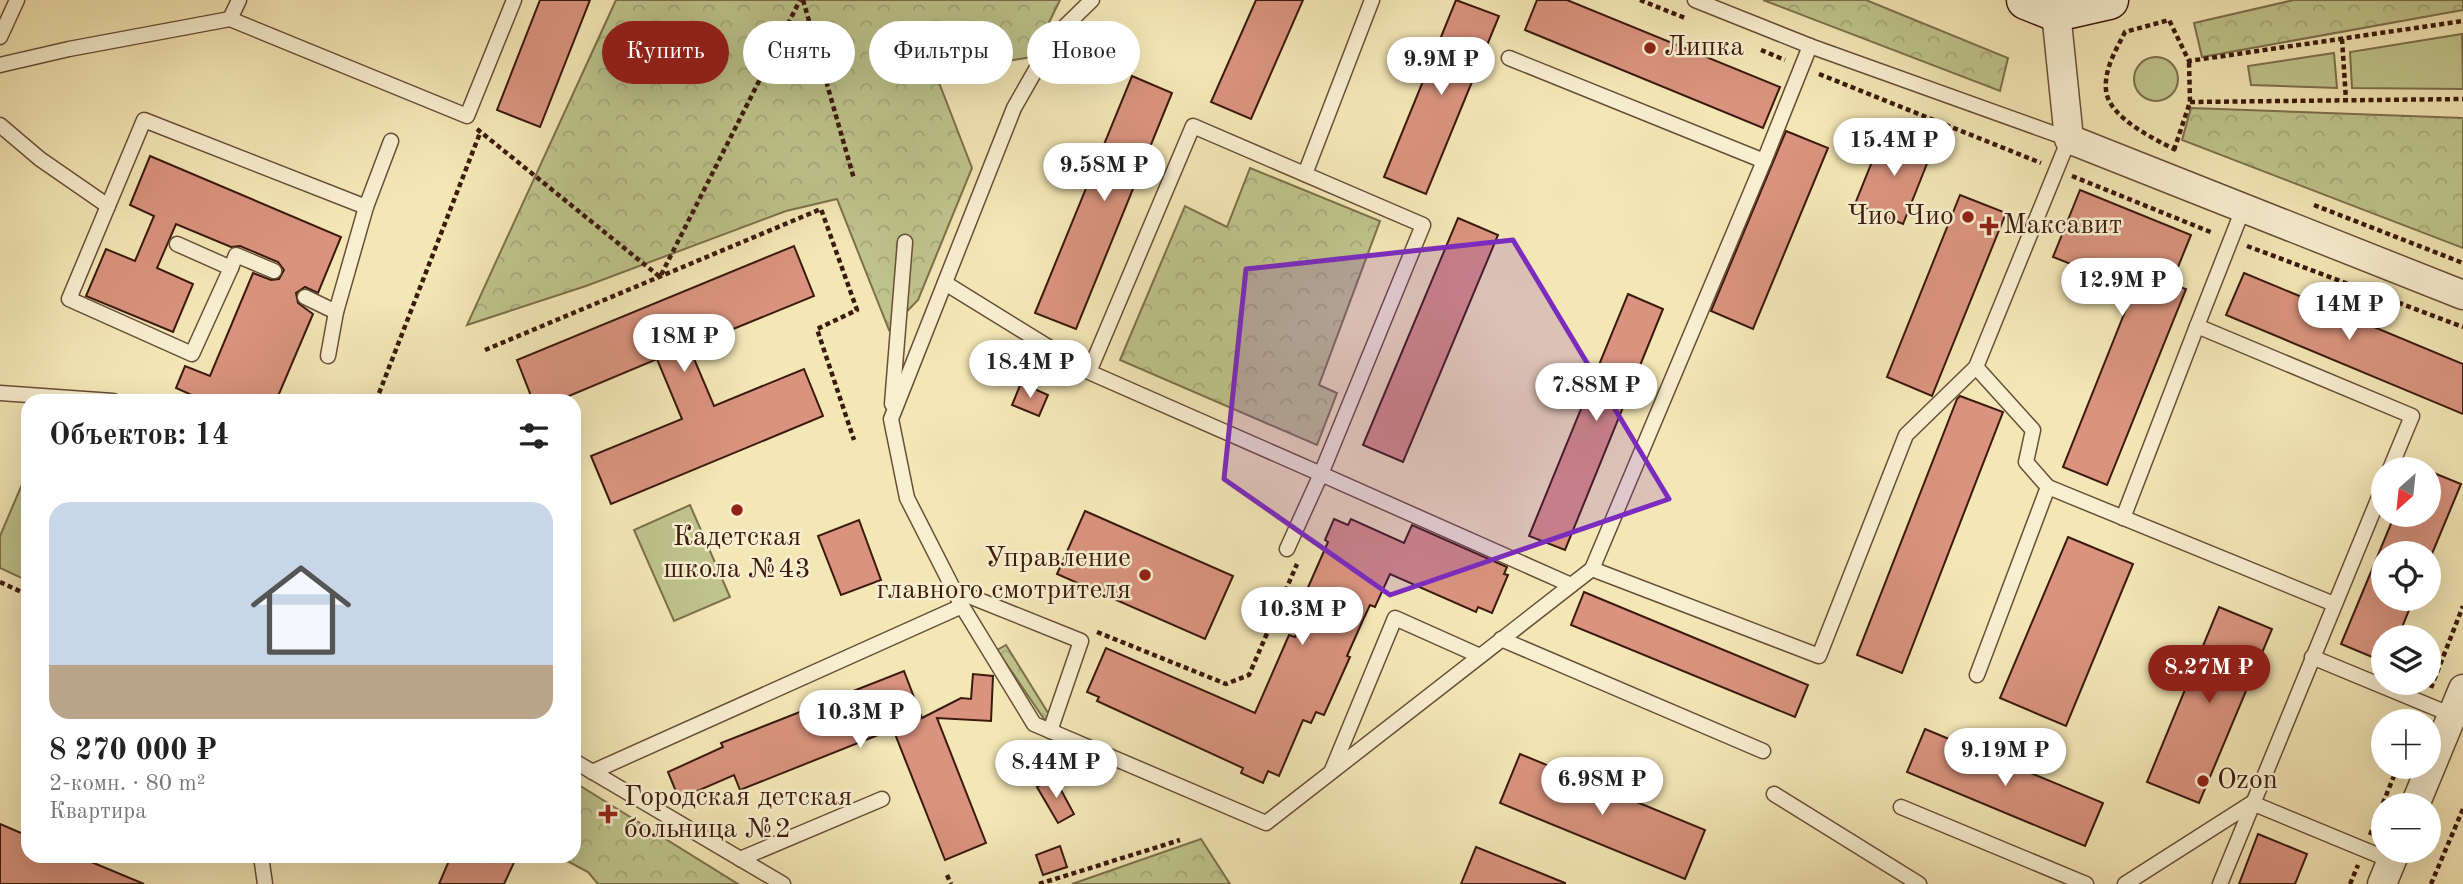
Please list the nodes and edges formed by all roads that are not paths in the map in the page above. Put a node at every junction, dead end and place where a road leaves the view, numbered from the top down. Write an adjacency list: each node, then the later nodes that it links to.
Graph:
1 (17, 0): 10 (lane)
2 (239, 0): 9 (lane)
3 (514, 0): 9 (lane)
4 (1092, 0): 26 (lane)
5 (1372, 0): 18 (lane)
6 (1695, 0): 11 (lane)
7 (2109, 0): 8 (main road)
8 (2041, 6): 15 (street)
9 (230, 19): 13 (lane)
10 (0, 37)
11 (1810, 46): 15 (lane); 17 (lane)
12 (1509, 58): 17 (lane)
13 (0, 65)
14 (0, 125): 19 (lane)
15 (2069, 139): 21 (street); 32 (lane)
16 (391, 141): 20 (lane)
17 (1764, 161): 43 (lane)
18 (1305, 174): 33 (lane); 38 (lane)
19 (108, 206): 20 (lane); 24 (lane)
20 (366, 207): 29 (lane)
21 (2243, 209): 27 (street); 30 (lane)
22 (905, 242): 36 (lane)
23 (177, 244): 24 (lane)
24 (231, 268): 25 (lane)
25 (274, 271)
26 (945, 283): 33 (lane); 36 (lane)
27 (2463, 295)
28 (304, 297): 29 (lane)
29 (336, 312): 31 (lane)
30 (2197, 326): 37 (lane); 41 (lane)
31 (328, 356)
32 (1976, 366): 39 (lane); 43 (lane)
33 (1089, 372): 38 (lane)
34 (0, 393): 35 (lane)
35 (21, 394)
36 (891, 419): 45 (lane)
37 (2395, 457)
38 (1321, 474): 42 (lane); 44 (lane)
39 (2048, 487): 41 (lane); 51 (lane)
40 (2371, 516): 46 (lane)
41 (2123, 518): 46 (lane)
42 (1287, 549)
43 (1592, 569): 44 (lane)
44 (1572, 585): 48 (lane)
45 (954, 590): 47 (lane); 54 (lane)
46 (2334, 604): 50 (lane)
47 (962, 606): 54 (lane); 57 (lane)
48 (1502, 639): 49 (lane); 55 (lane)
49 (1480, 656): 58 (lane); 58 (lane)
50 (2312, 657): 53 (lane); 62 (lane)
51 (1978, 675)
52 (2463, 689): 53 (street)
53 (2452, 715): 59 (street)
54 (1051, 731): 58 (lane)
55 (1763, 751)
56 (581, 765): 57 (lane)
57 (592, 772): 64 (lane)
58 (1332, 772)
59 (2420, 793)
60 (1774, 794): 69 (lane)
61 (882, 799): 64 (lane)
62 (2252, 803): 66 (lane); 71 (lane); 72 (lane)
63 (1901, 807): 70 (lane)
64 (740, 859): 68 (lane)
65 (262, 863): 67 (lane)
66 (2390, 865)
67 (265, 884)
68 (783, 884)
69 (1919, 884)
70 (2086, 884)
71 (2125, 884)
72 (2220, 884)

